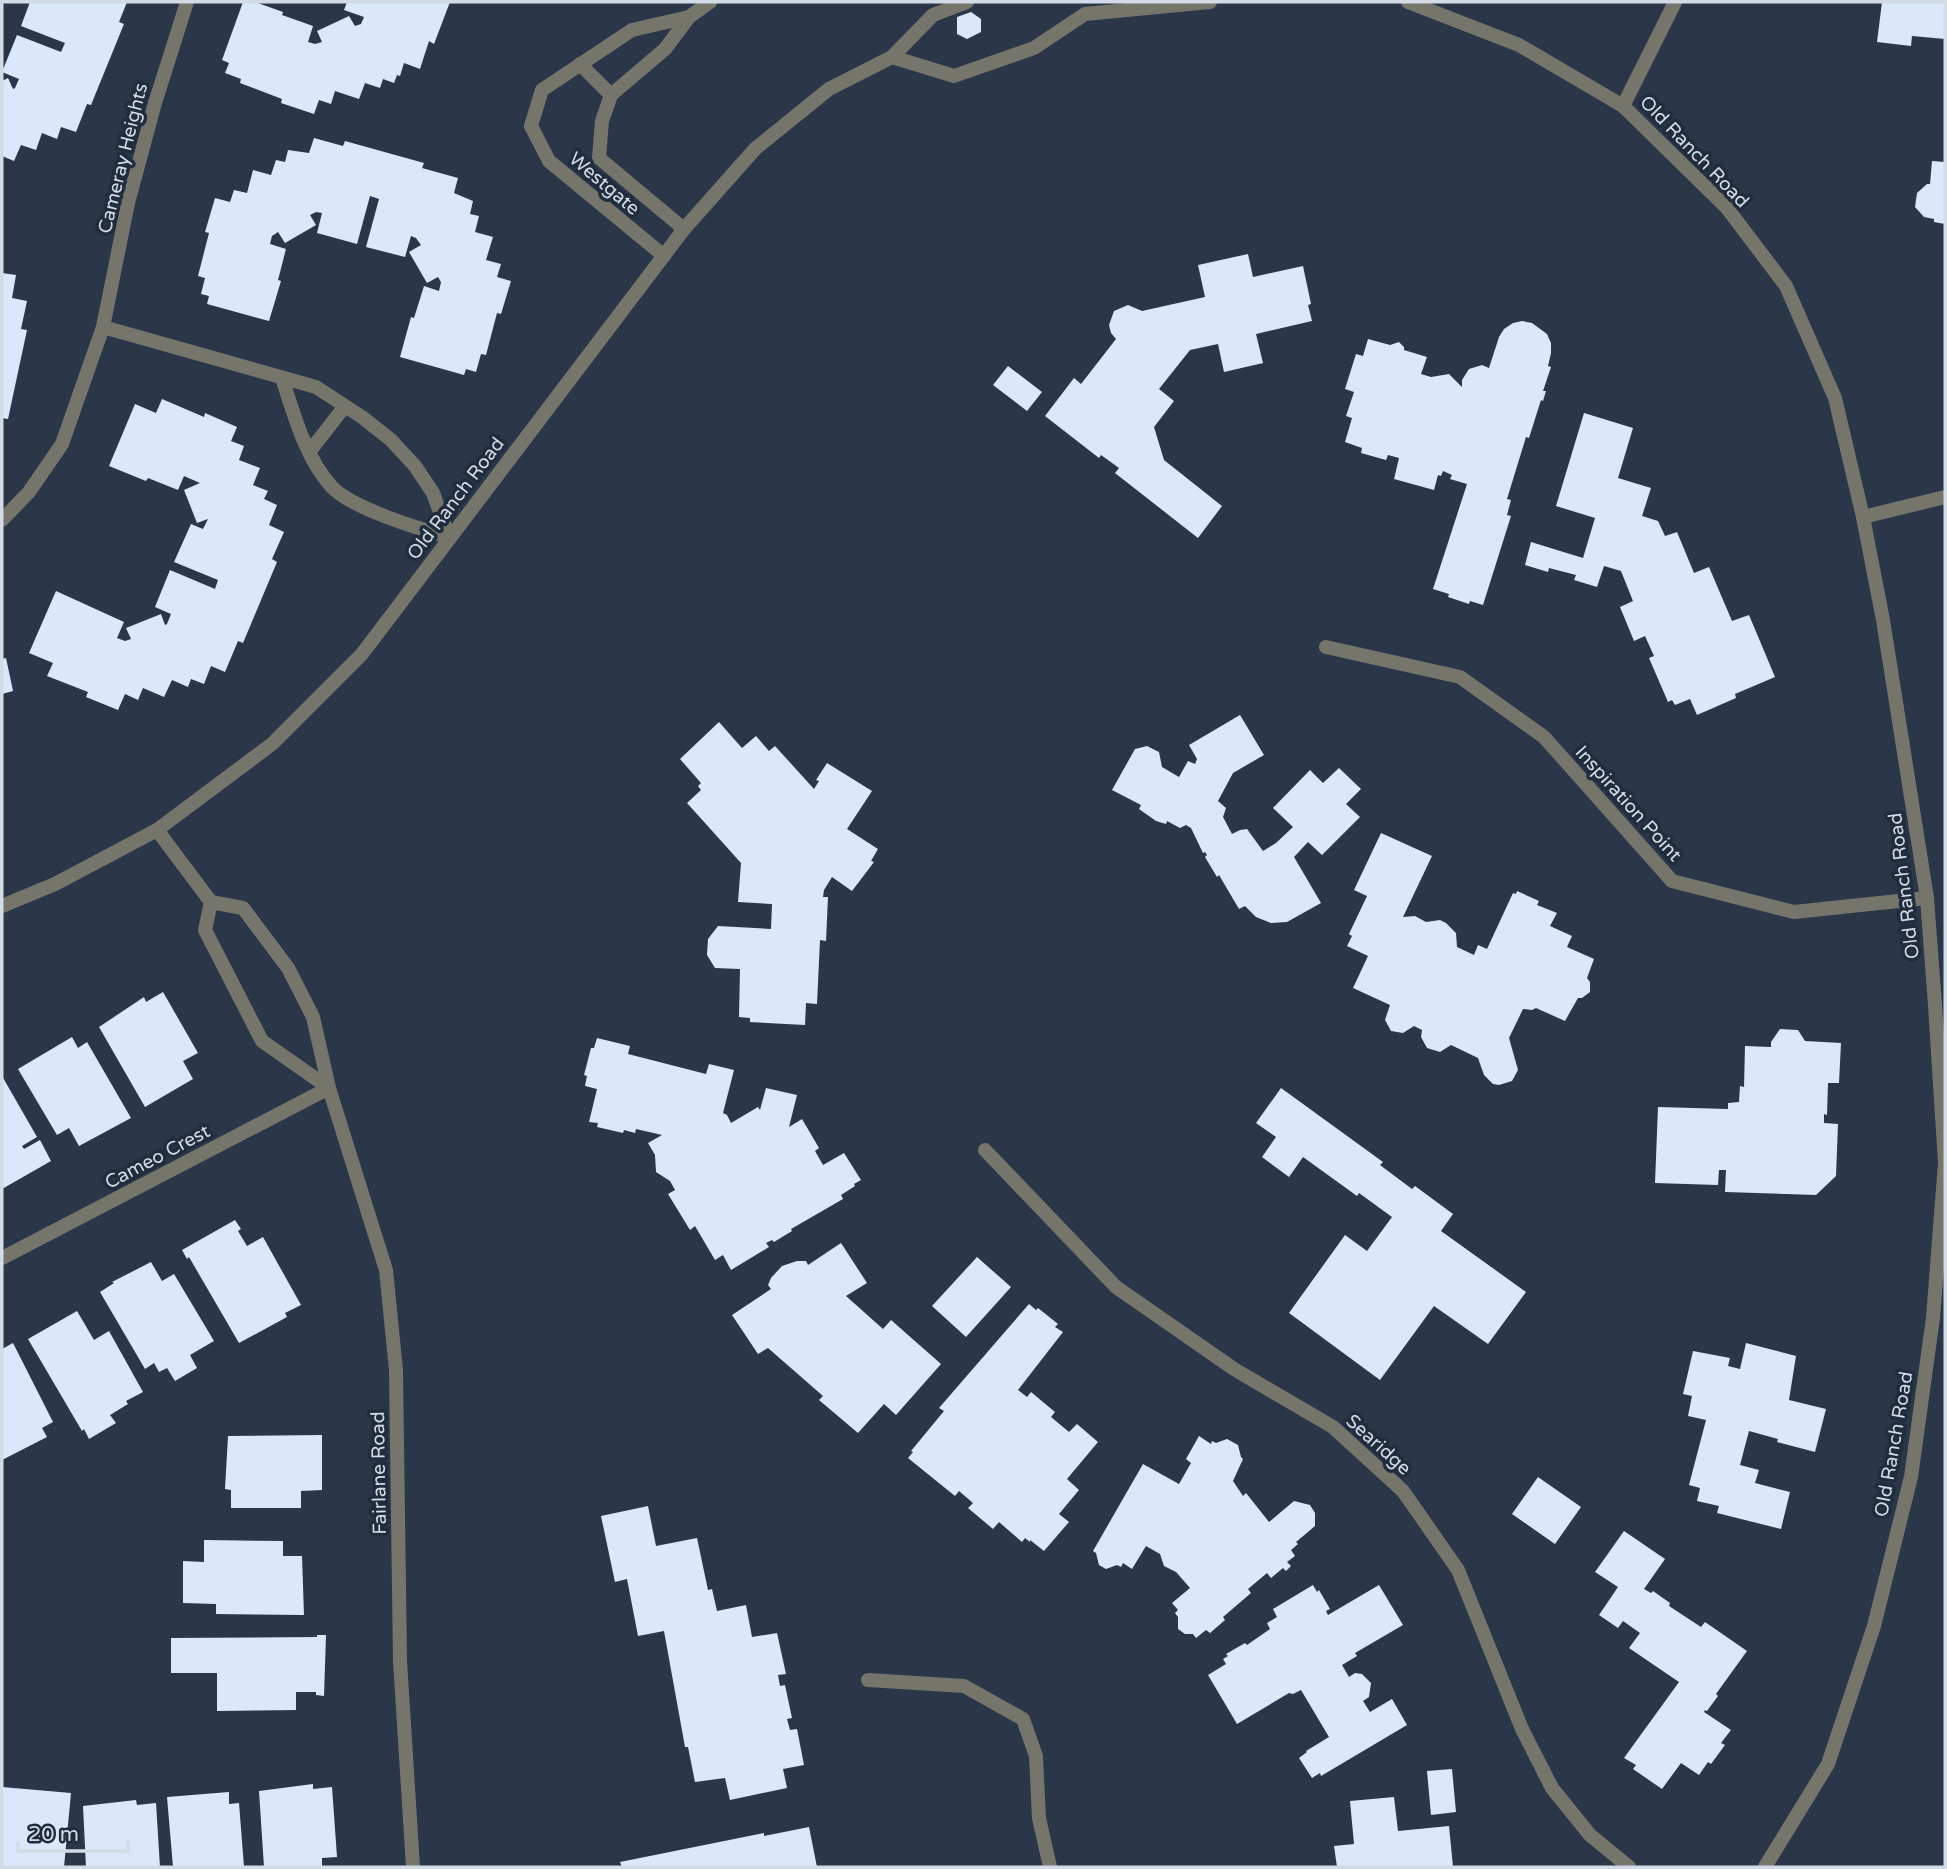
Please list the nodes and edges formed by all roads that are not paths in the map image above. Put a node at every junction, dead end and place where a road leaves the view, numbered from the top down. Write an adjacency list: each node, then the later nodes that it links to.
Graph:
1 (187, 2): 14 (street, Cameray Heights)
2 (709, 2): 7 (street, Westgate)
3 (967, 2): 8 (street, Old Ranch Road)
4 (1210, 2): 8 (street)
5 (1408, 2): 11 (street, Old Ranch Road)
6 (1675, 2): 11 (street)
7 (689, 16): 9 (street, Westgate); 10 (street, Westgate)
8 (892, 57): 12 (street, Old Ranch Road)
9 (580, 64): 10 (street); 13 (street, Westgate)
10 (611, 96): 12 (street, Westgate)
11 (1623, 106): 19 (street, Old Ranch Road)
12 (684, 229): 13 (street, Old Ranch Road)
13 (664, 256): 21 (street, Old Ranch Road)
14 (103, 327): 15 (street); 20 (street, Cameray Heights)
15 (282, 378): 16 (street); 17 (street)
16 (345, 406): 17 (street); 21 (street)
17 (310, 451): 21 (street)
18 (1945, 498): 19 (street)
19 (1863, 517): 24 (street, Old Ranch Road)
20 (2, 520)
21 (449, 537): 23 (street, Old Ranch Road)
22 (1326, 647): 24 (street, Inspiration Point)
23 (157, 830): 25 (street); 26 (street, Old Ranch Road)
24 (1927, 898): 34 (street, Old Ranch Road)
25 (211, 902): 27 (street); 27 (street, Fairlane Road)
26 (2, 906)
27 (329, 1088): 29 (street, Cameo Crest); 31 (street, Fairlane Road)
28 (985, 1150): 33 (street, Searidge)
29 (2, 1258)
30 (868, 1680): 32 (street)
31 (413, 1867)
32 (1050, 1867)
33 (1629, 1867)
34 (1765, 1867)

